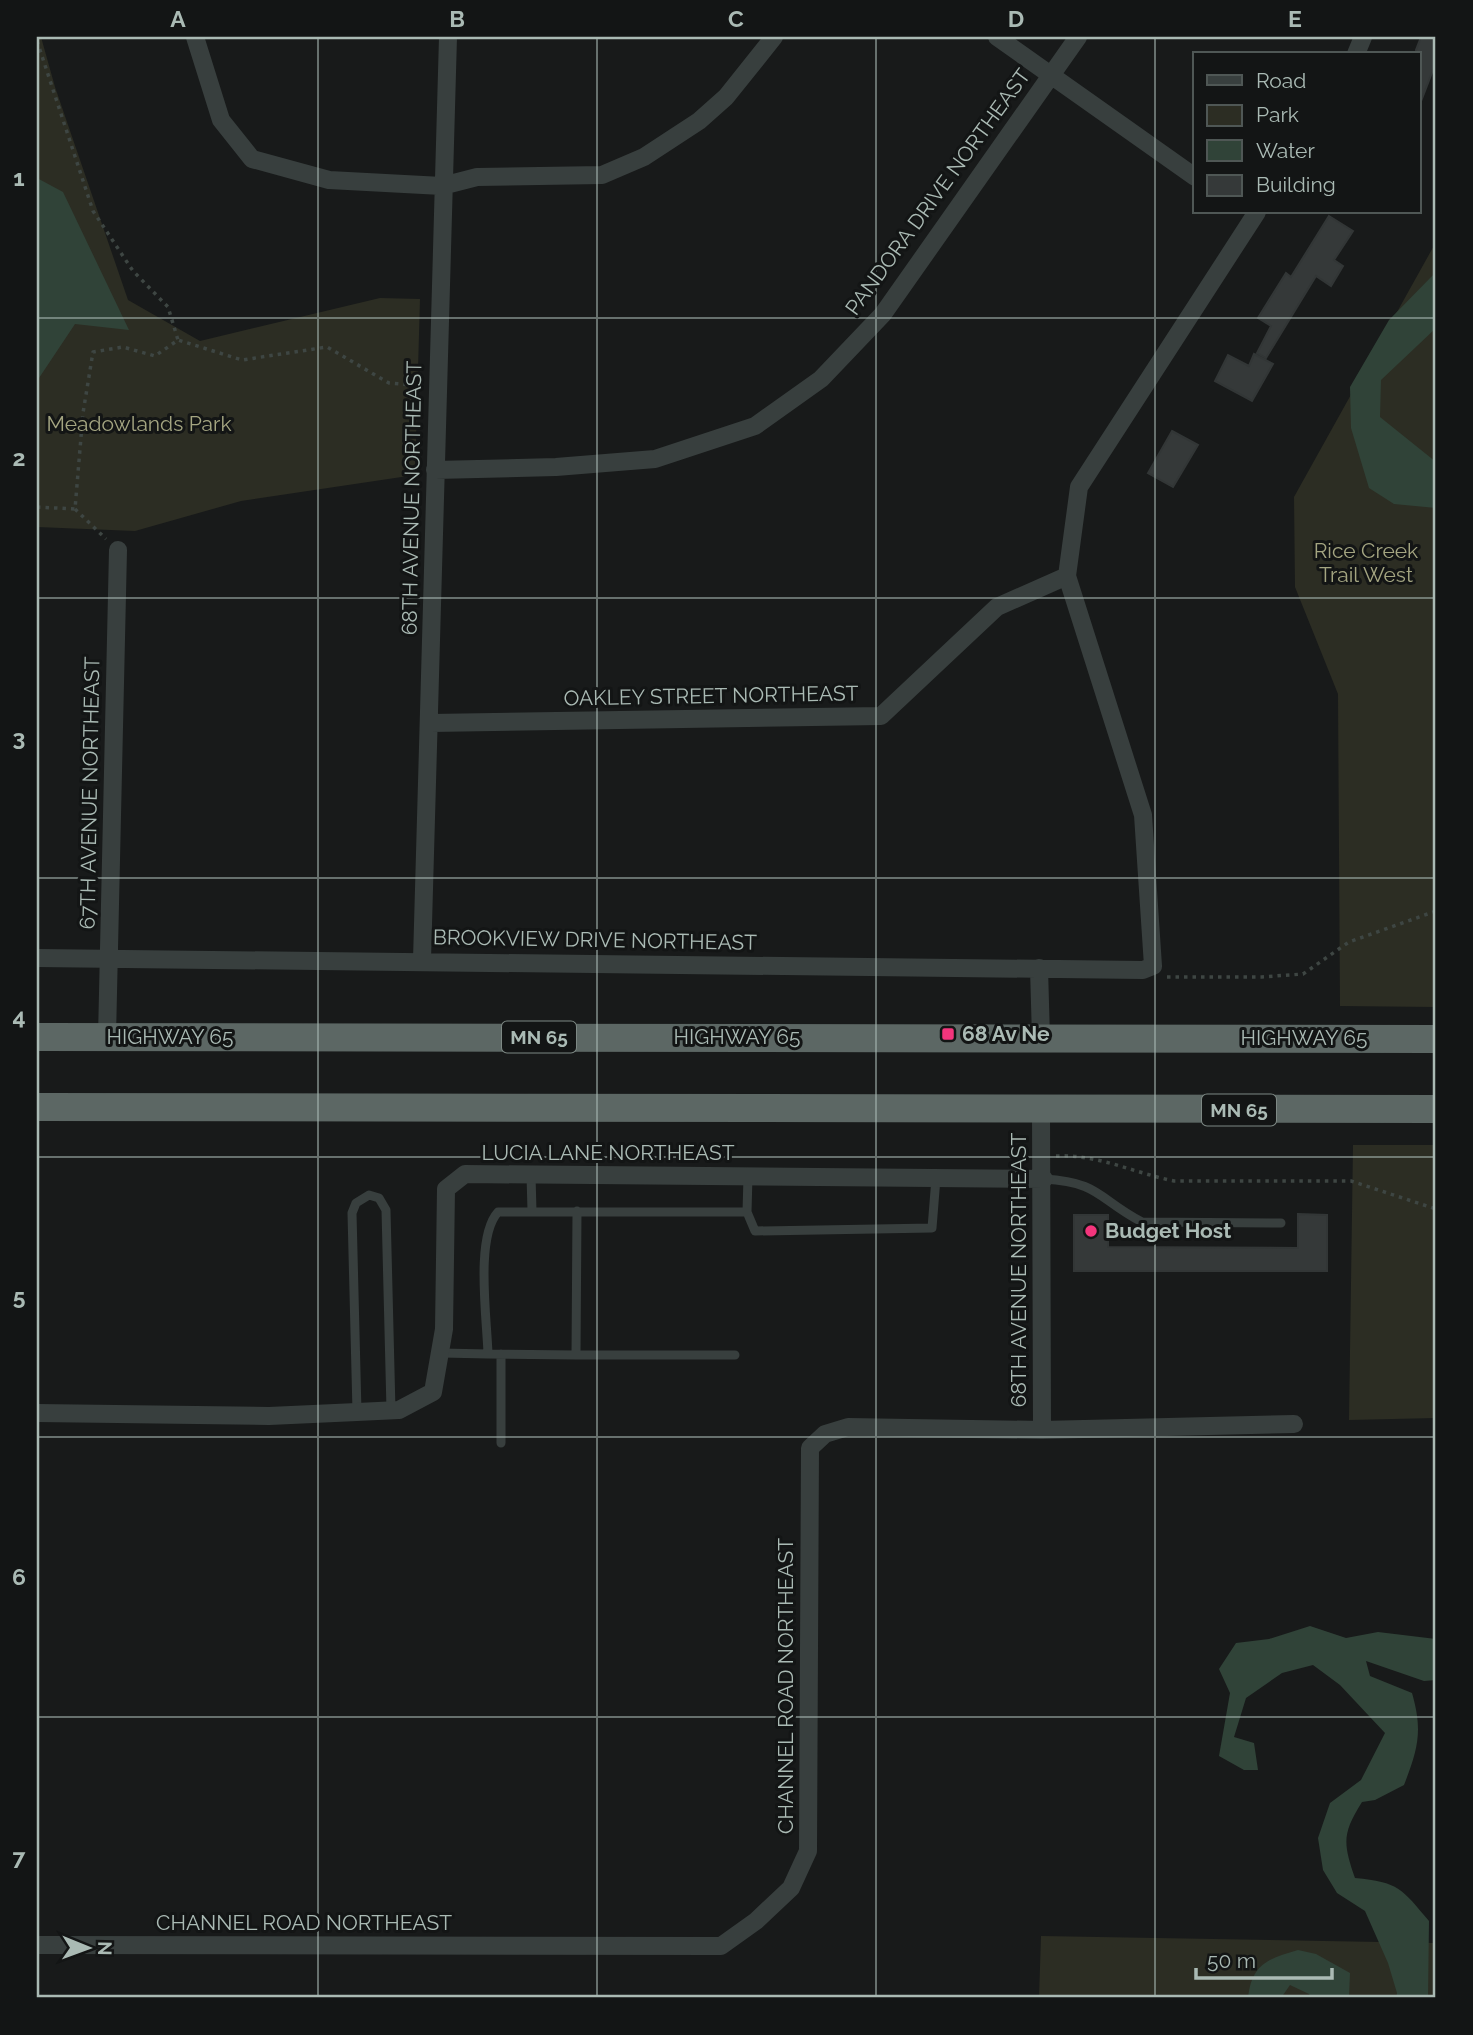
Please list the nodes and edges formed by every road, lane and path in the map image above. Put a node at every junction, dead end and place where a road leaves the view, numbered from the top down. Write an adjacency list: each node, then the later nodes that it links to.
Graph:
1 (195, 37): 9 (street)
2 (447, 37): 9 (street, 68TH AVENUE NORTHEAST)
3 (774, 37): 9 (street)
4 (997, 37): 7 (street)
5 (1078, 37): 7 (street, PANDORA DRIVE NORTHEAST)
6 (37, 41): 11 (path)
7 (1049, 75): 8 (street); 13 (street, PANDORA DRIVE NORTHEAST)
8 (1193, 176)
9 (442, 186): 12 (street, 68TH AVENUE NORTHEAST)
10 (1251, 214): 17 (street)
11 (178, 340): 12 (path); 15 (path)
12 (437, 387): 13 (street, 68TH AVENUE NORTHEAST)
13 (435, 470): 18 (street, 68TH AVENUE NORTHEAST)
14 (37, 507): 15 (path)
15 (75, 509): 16 (path)
16 (118, 550): 21 (street, 67TH AVENUE NORTHEAST)
17 (1067, 576): 18 (street, OAKLEY STREET NORTHEAST); 23 (street)
18 (431, 723): 22 (street, 68TH AVENUE NORTHEAST)
19 (1436, 911): 23 (path)
20 (37, 958): 21 (street, BROOKVIEW DRIVE NORTHEAST)
21 (109, 958): 22 (street, BROOKVIEW DRIVE NORTHEAST); 26 (street, 67TH AVENUE NORTHEAST)
22 (422, 960): 24 (street, BROOKVIEW DRIVE NORTHEAST)
23 (1153, 966): 24 (street, BROOKVIEW DRIVE NORTHEAST)
24 (1039, 968): 27 (street)
25 (37, 1037): 26 (highway, HIGHWAY 65 / MN 65)
26 (107, 1037): 27 (highway, HIGHWAY 65 / MN 65)
27 (1041, 1038): 28 (highway, HIGHWAY 65 / MN 65)
28 (1436, 1039)
29 (37, 1107): 30 (highway, MN 65)
30 (1041, 1109): 31 (highway, MN 65); 32 (street, 68TH AVENUE NORTHEAST)
31 (1436, 1109)
32 (1043, 1156): 36 (street, 68TH AVENUE NORTHEAST); 37 (path)
33 (531, 1175): 34 (street, LUCIA LANE NORTHEAST); 38 (lane); 42 (street, LUCIA LANE NORTHEAST)
34 (748, 1176): 35 (street, LUCIA LANE NORTHEAST); 40 (lane)
35 (936, 1178): 36 (street, LUCIA LANE NORTHEAST); 40 (lane)
36 (1044, 1179): 41 (lane); 51 (street, 68TH AVENUE NORTHEAST)
37 (1436, 1209)
38 (532, 1211): 39 (lane); 43 (lane)
39 (577, 1211): 40 (lane); 46 (lane)
40 (747, 1212)
41 (1281, 1223)
42 (442, 1353): 43 (lane); 47 (street, LUCIA LANE NORTHEAST)
43 (488, 1354): 44 (lane)
44 (501, 1354): 46 (lane); 52 (lane)
45 (735, 1354): 46 (lane)
46 (576, 1355)
47 (391, 1410): 48 (street, LUCIA LANE NORTHEAST); 48 (lane)
48 (357, 1412): 49 (street, LUCIA LANE NORTHEAST)
49 (37, 1413)
50 (1294, 1424): 51 (street, CHANNEL ROAD NORTHEAST)
51 (1042, 1430): 53 (street, CHANNEL ROAD NORTHEAST)
52 (501, 1443)
53 (37, 1945)

